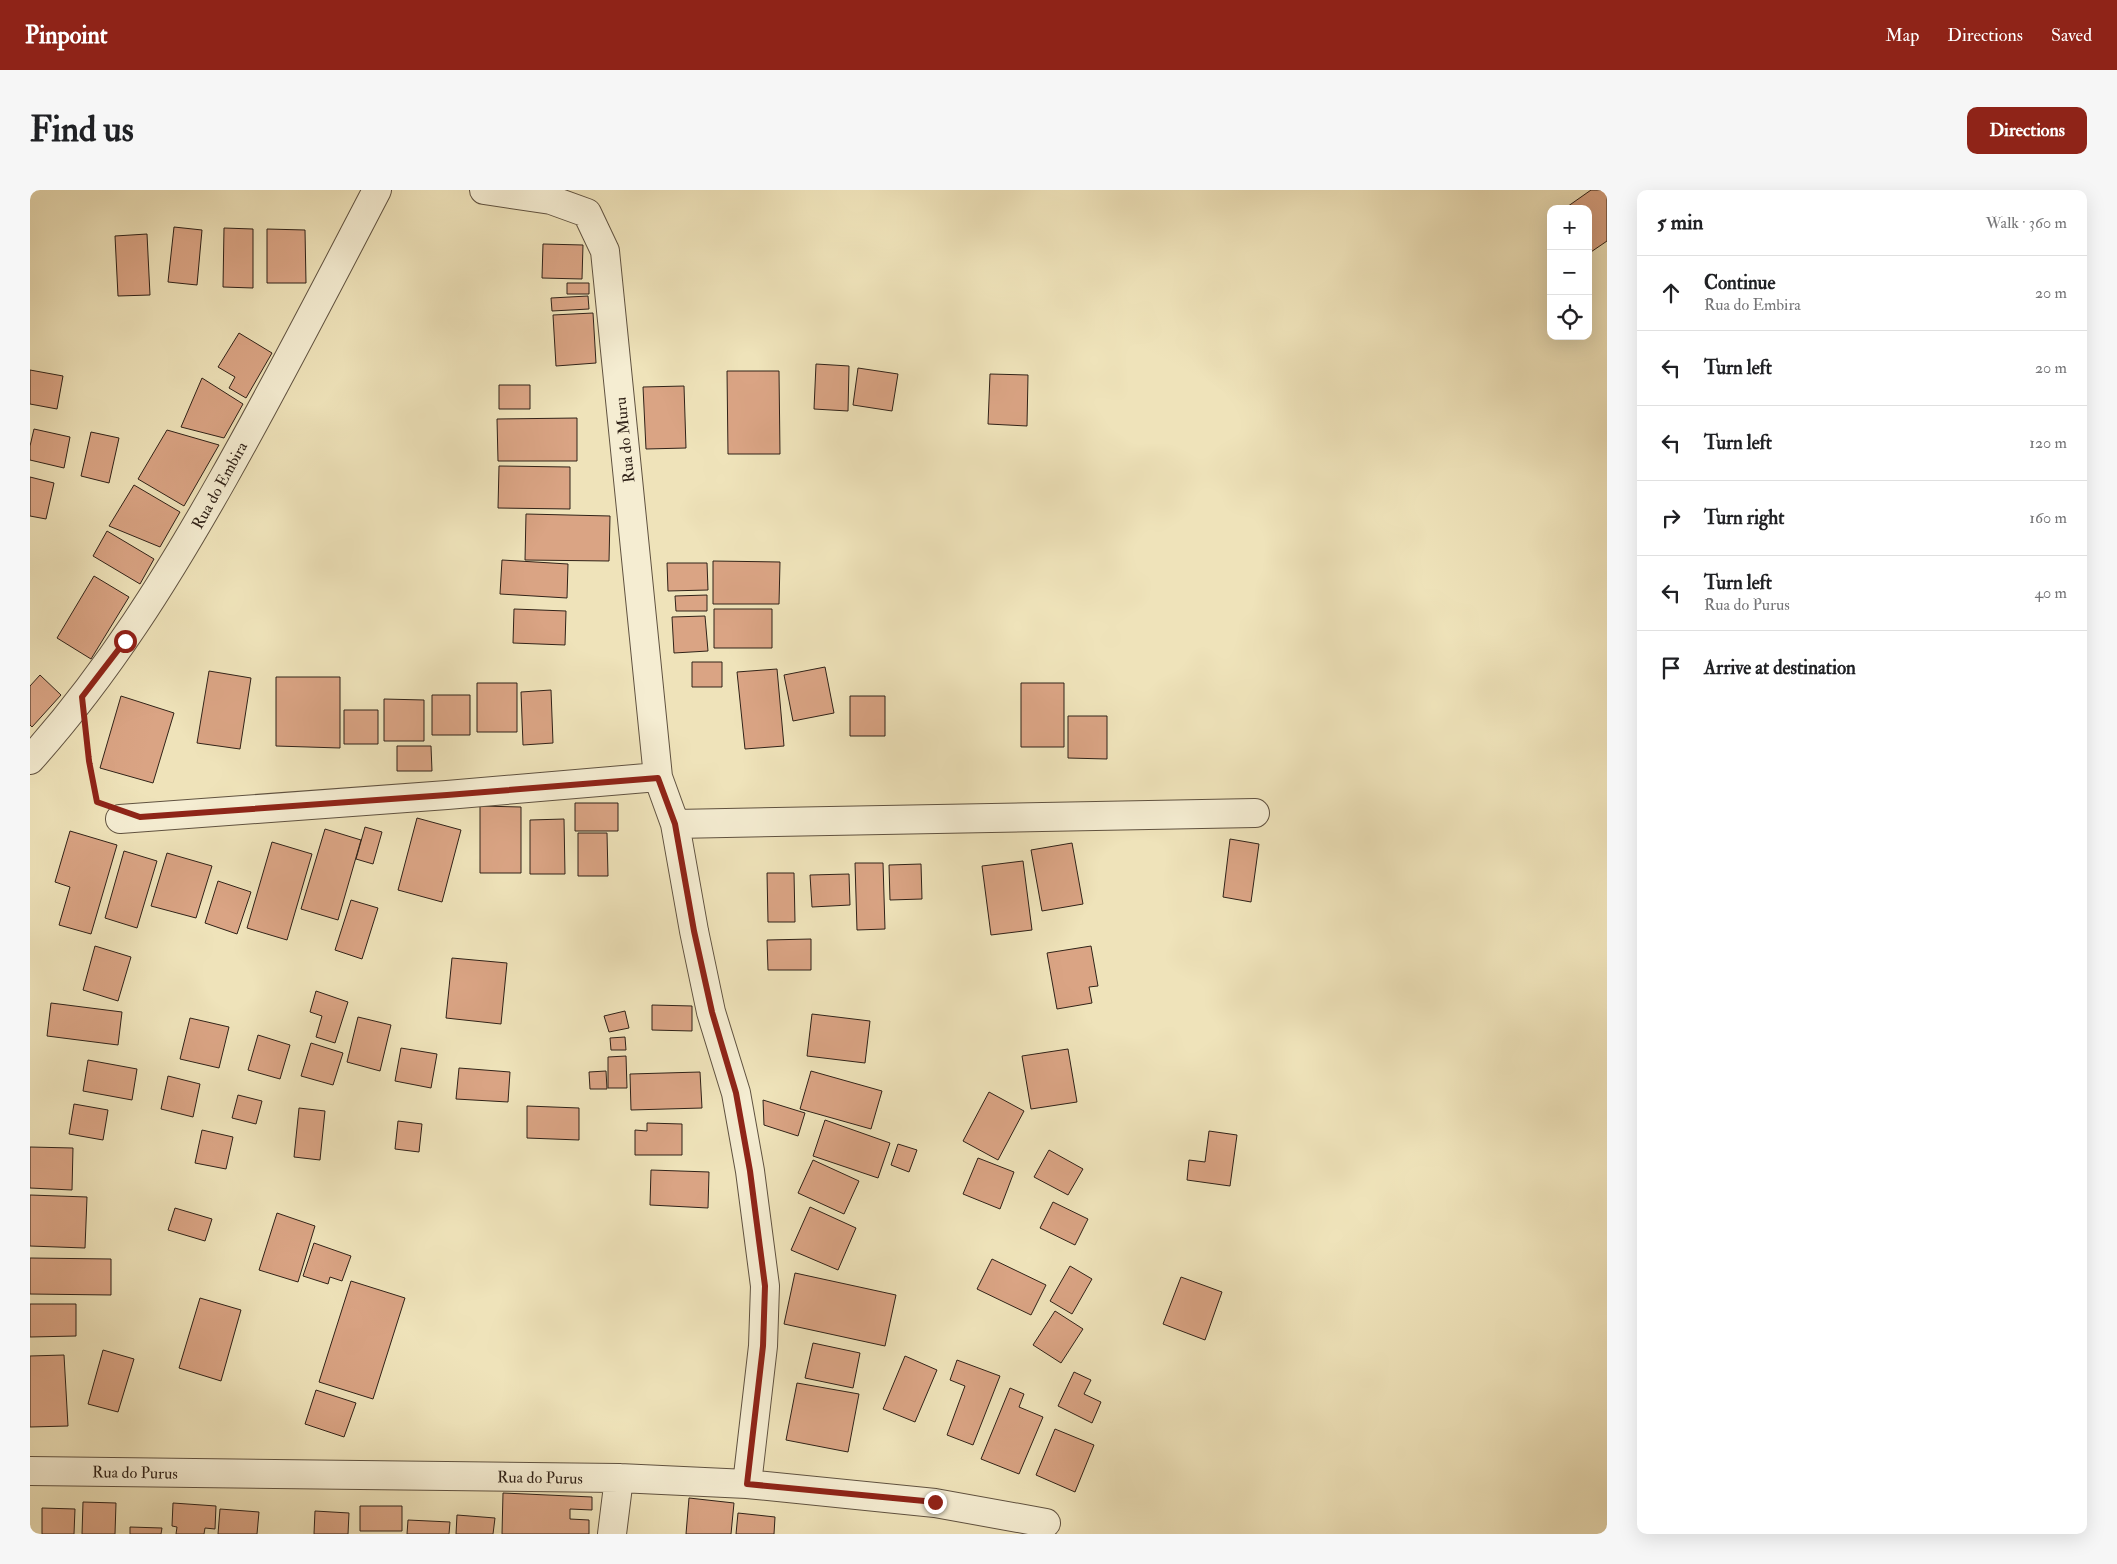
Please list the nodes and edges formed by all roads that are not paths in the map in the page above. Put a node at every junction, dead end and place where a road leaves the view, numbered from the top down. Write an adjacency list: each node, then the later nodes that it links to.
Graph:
1 (376, 190): 3 (street, Rua do Embira)
2 (484, 190): 4 (street, Rua do Muru)
3 (30, 760)
4 (658, 778): 6 (street); 7 (street, Rua do Muru)
5 (1255, 813): 7 (street)
6 (130, 818)
7 (675, 824): 10 (street, Rua do Muru)
8 (30, 1471): 9 (street, Rua do Purus)
9 (619, 1478): 10 (street, Rua do Purus); 12 (street)
10 (747, 1484): 11 (street, Rua do Purus)
11 (1046, 1522)
12 (612, 1534)

